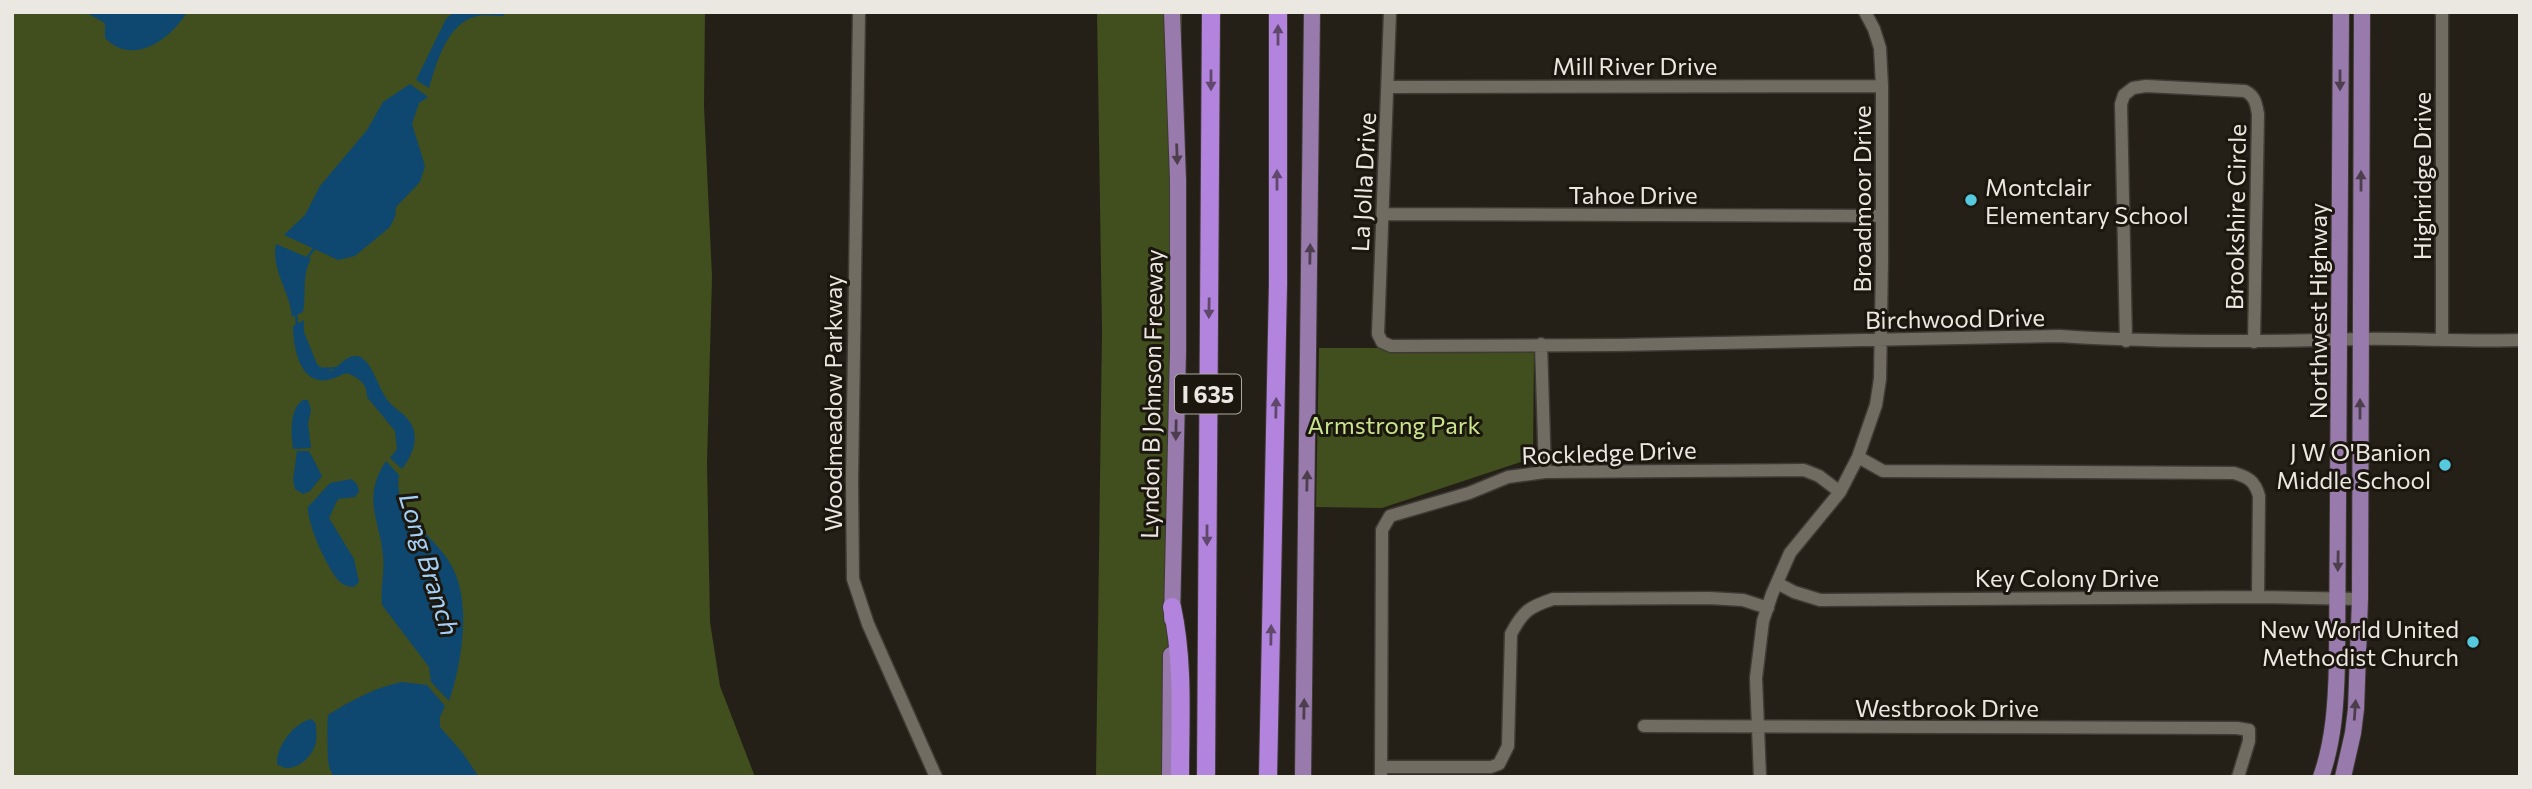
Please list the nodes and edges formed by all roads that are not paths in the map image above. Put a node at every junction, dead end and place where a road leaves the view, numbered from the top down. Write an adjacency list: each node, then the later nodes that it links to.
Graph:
1 (859, 12): 36 (street, Woodmeadow Parkway)
2 (1172, 12): 31 (main road, Lyndon B Johnson Freeway, one-way to 31)
3 (1211, 12): 39 (highway, I 635, one-way to 39)
4 (1278, 12): 40 (highway, I 635, one-way to 4)
5 (1312, 12): 41 (main road, one-way to 5)
6 (1390, 12): 12 (street, La Jolla Drive)
7 (1865, 12): 11 (street, Broadmoor Drive)
8 (2340, 12): 17 (main road, Northwest Highway, one-way to 17)
9 (2362, 12): 15 (main road, Northwest Highway, one-way to 9)
10 (2442, 12): 16 (street, Highridge Drive)
11 (1882, 86): 12 (street, Mill River Drive); 14 (street, Broadmoor Drive)
12 (1389, 87): 13 (street, La Jolla Drive)
13 (1383, 214): 14 (street, Tahoe Drive); 23 (street, La Jolla Drive)
14 (1882, 216): 19 (street, Broadmoor Drive)
15 (2360, 339): 16 (street, Birchwood Drive); 17 (street, Birchwood Drive); 29 (main road, Northwest Highway, one-way to 15)
16 (2442, 339): 18 (street, Birchwood Drive)
17 (2339, 340): 21 (street, Birchwood Drive); 30 (main road, Northwest Highway, one-way to 30)
18 (2520, 340)
19 (1880, 341): 20 (street, Birchwood Drive); 22 (street, Birchwood Drive); 24 (street, Broadmoor Drive)
20 (2126, 341): 21 (street, Birchwood Drive); 21 (street, Brookshire Circle)
21 (2254, 342)
22 (1541, 344): 23 (street, Birchwood Drive); 25 (street)
23 (1391, 346)
24 (1858, 457): 26 (street, Broadmoor Drive); 28 (street)
25 (1545, 472): 26 (street, Rockledge Drive); 35 (street, Rockledge Drive)
26 (1840, 492): 27 (street, Broadmoor Drive)
27 (1777, 583): 28 (street, Key Colony Drive); 32 (street, Broadmoor Drive)
28 (2258, 597): 30 (street, Key Colony Drive)
29 (2360, 599): 30 (street, Key Colony Drive); 45 (main road, Northwest Highway, one-way to 29)
30 (2338, 600): 44 (main road, Northwest Highway)
31 (1172, 607): 37 (main road, Lyndon B Johnson Freeway); 38 (highway)
32 (1768, 608): 34 (street, Broadmoor Drive); 35 (street)
33 (1644, 726): 34 (street, Westbrook Drive)
34 (1758, 728): 42 (street, Broadmoor Drive); 43 (street, Westbrook Drive)
35 (1382, 772)
36 (936, 777)
37 (1170, 777)
38 (1180, 777)
39 (1206, 777)
40 (1268, 777)
41 (1303, 777)
42 (1760, 777)
43 (2238, 777)
44 (2321, 777)
45 (2343, 777)

